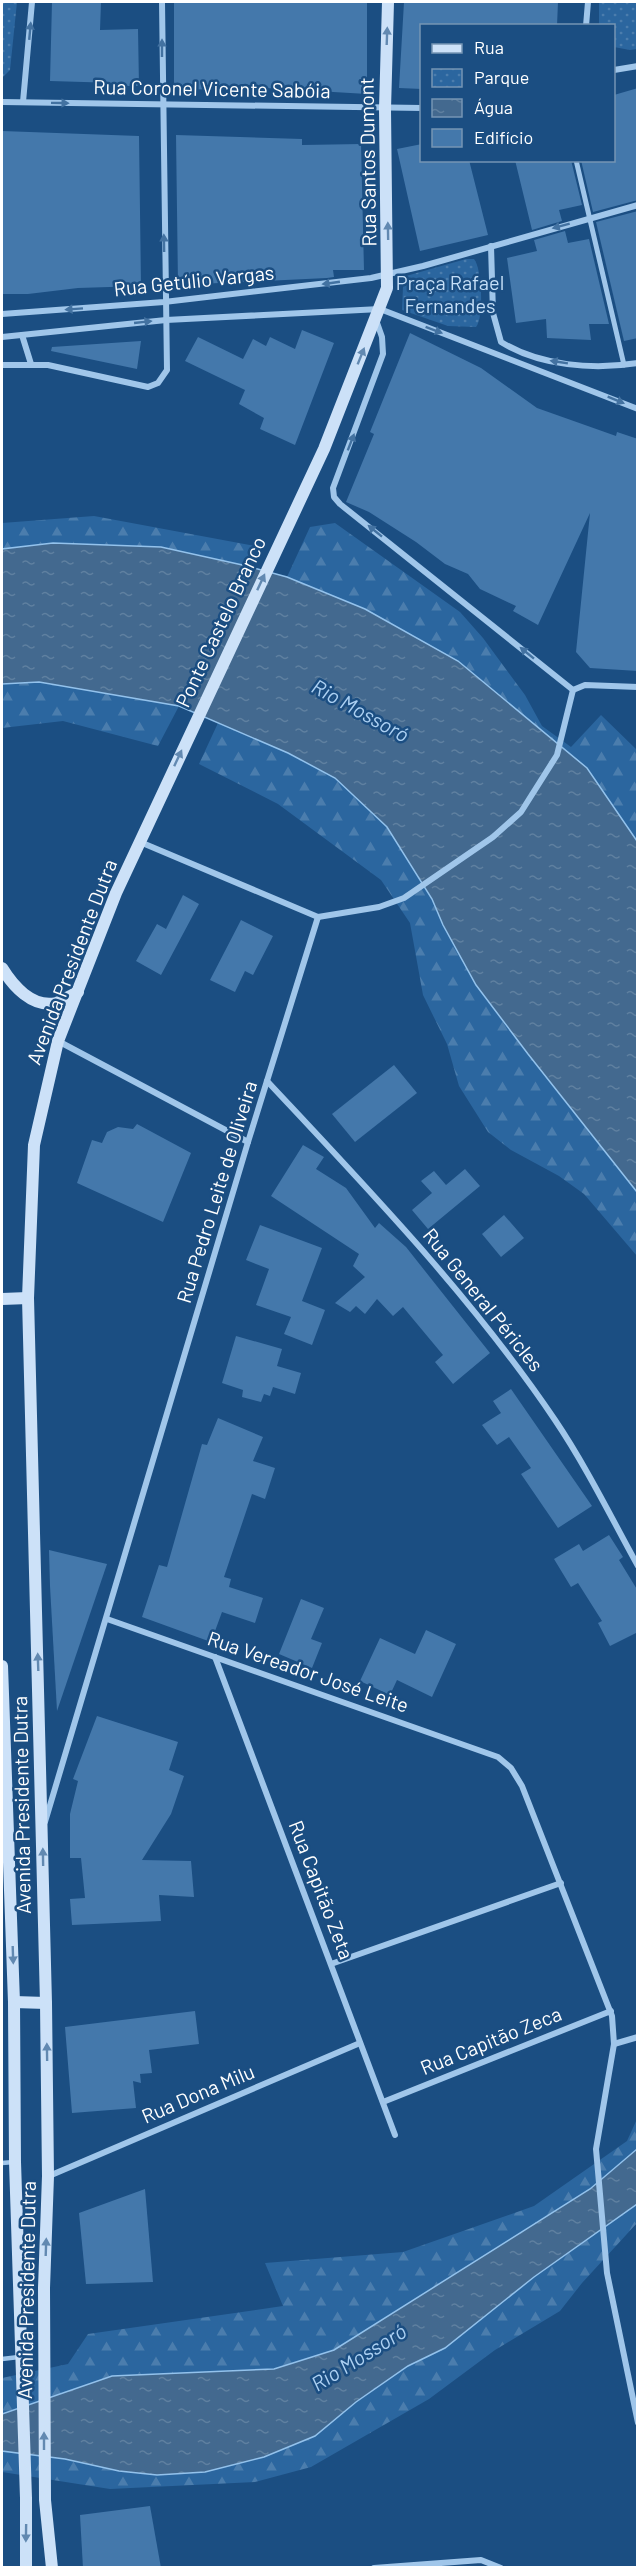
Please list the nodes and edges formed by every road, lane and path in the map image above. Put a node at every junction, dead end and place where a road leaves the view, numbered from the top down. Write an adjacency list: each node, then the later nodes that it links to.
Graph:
1 (32, 2): 9 (street, one-way to 1)
2 (162, 2): 10 (street, one-way to 2)
3 (388, 2): 12 (main road, Rua Santos Dumont, one-way to 3)
4 (588, 2): 5 (street)
5 (586, 24)
6 (638, 66): 7 (street)
7 (615, 70)
8 (2, 102): 9 (street, Rua Coronel Vicente Sabóia)
9 (23, 102): 10 (street, Rua Coronel Vicente Sabóia, one-way to 10)
10 (162, 104): 12 (street, Rua Coronel Vicente Sabóia); 18 (street, one-way to 10)
11 (420, 108): 12 (street, Rua Coronel Vicente Sabóia)
12 (385, 109): 17 (main road, Rua Santos Dumont, one-way to 12)
13 (576, 162): 15 (street)
14 (638, 205): 15 (street, Rua Getúlio Vargas)
15 (589, 218): 16 (street, Rua Getúlio Vargas, one-way to 16); 27 (street)
16 (491, 246): 17 (street, Rua Getúlio Vargas); 27 (street, one-way to 16)
17 (388, 274): 18 (street, Rua Getúlio Vargas, one-way to 18); 20 (main road, Rua Santos Dumont)
18 (164, 302): 19 (street, Rua Getúlio Vargas, one-way to 19); 21 (street)
19 (2, 314)
20 (378, 314): 21 (street, Rua Getúlio Vargas); 28 (street, one-way to 28); 29 (main road, Rua Santos Dumont, one-way to 20); 31 (street, Rua Santos Dumont, one-way to 20)
21 (166, 320): 22 (street, Rua Getúlio Vargas, one-way to 21); 25 (street)
22 (22, 335): 23 (street, Rua Getúlio Vargas); 25 (street)
23 (2, 337)
24 (638, 363): 27 (street)
25 (31, 364): 26 (street)
26 (2, 365)
27 (624, 365)
28 (638, 409)
29 (324, 449): 32 (main road, Ponte Castelo Branco, one-way to 29)
30 (638, 687): 31 (street)
31 (573, 690): 34 (street)
32 (153, 811): 33 (main road, Avenida Presidente Dutra)
33 (139, 842): 34 (street); 36 (main road, Avenida Presidente Dutra)
34 (318, 917): 38 (street, Rua Pedro Leite de Oliveira)
35 (2, 968): 36 (main road)
36 (78, 992): 37 (main road, Avenida Presidente Dutra)
37 (58, 1041): 39 (street); 40 (main road, Avenida Presidente Dutra)
38 (267, 1081): 39 (street, Rua Pedro Leite de Oliveira); 42 (street, Rua General Péricles)
39 (248, 1142): 43 (street, Rua Pedro Leite de Oliveira)
40 (28, 1298): 41 (main road); 46 (main road, Avenida Presidente Dutra, one-way to 40)
41 (2, 1299)
42 (638, 1566)
43 (107, 1619): 44 (street, Rua Vereador José Leite); 46 (street, Rua Pedro Leite de Oliveira)
44 (215, 1657): 48 (street, Rua Vereador José Leite); 49 (street, Rua Capitão Zeta)
45 (2, 1666): 47 (main road, Avenida Presidente Dutra)
46 (42, 1831): 51 (main road, Avenida Presidente Dutra, one-way to 46)
47 (6, 1869): 50 (main road, Avenida Presidente Dutra, one-way to 50)
48 (561, 1883): 49 (street); 52 (street)
49 (331, 1964): 54 (street, Rua Capitão Zeta)
50 (14, 2002): 51 (main road); 58 (main road, Avenida Presidente Dutra)
51 (46, 2003): 60 (main road, Avenida Presidente Dutra, one-way to 51)
52 (611, 2011): 55 (street); 56 (street, Rua Capitão Zeca)
53 (638, 2037): 55 (street)
54 (360, 2043): 56 (street, Rua Capitão Zeta); 60 (street, Rua Dona Milu)
55 (614, 2044): 63 (street)
56 (383, 2102): 57 (street, Rua Capitão Zeta)
57 (395, 2135)
58 (15, 2162): 59 (lane); 62 (main road, Avenida Presidente Dutra)
59 (2, 2163)
60 (48, 2176): 66 (main road, Avenida Presidente Dutra, one-way to 60)
61 (2, 2359): 62 (lane)
62 (22, 2362): 65 (main road, Avenida Presidente Dutra, one-way to 65)
63 (638, 2423)
64 (499, 2566): 67 (street)
65 (26, 2568)
66 (52, 2568)
67 (374, 2568)

